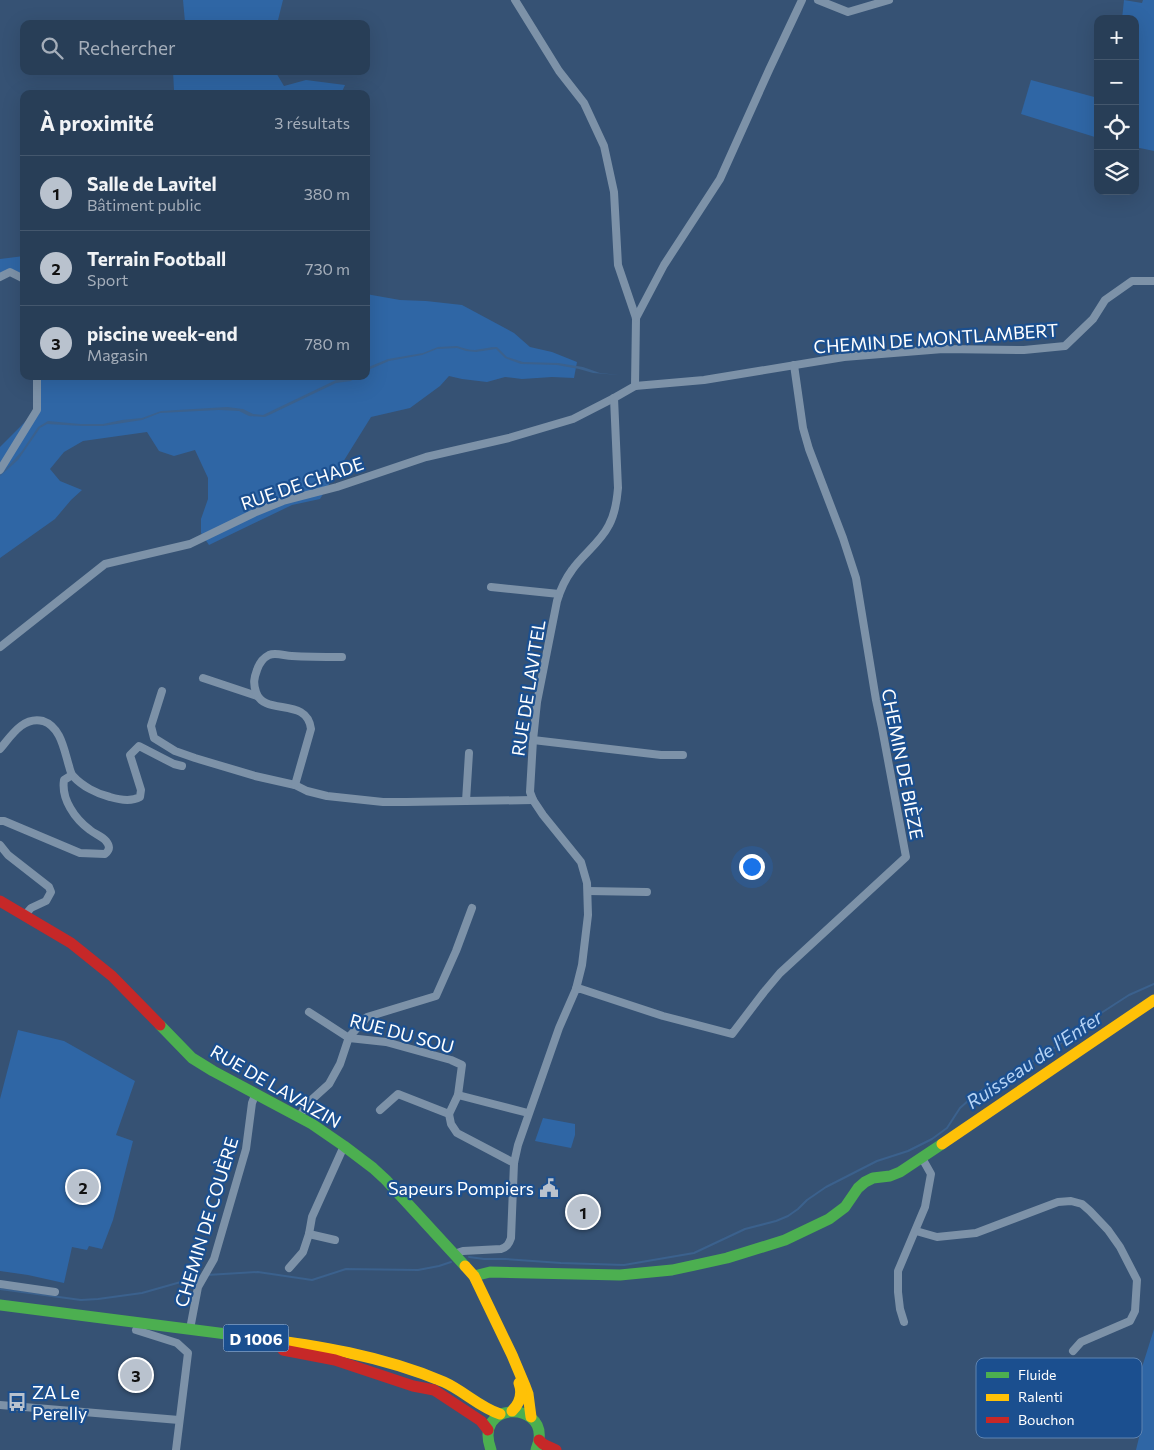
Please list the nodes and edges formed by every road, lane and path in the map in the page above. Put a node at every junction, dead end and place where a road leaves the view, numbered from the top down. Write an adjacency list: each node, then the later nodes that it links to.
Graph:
1 (515, 0): 8 (street)
2 (802, 0): 8 (street)
3 (818, 0): 4 (street)
4 (888, 0)
5 (0, 277): 6 (street)
6 (20, 277)
7 (1154, 281): 9 (street, CHEMIN DE MONTLAMBERT)
8 (636, 318): 11 (street)
9 (794, 365): 11 (street, CHEMIN DE MONTLAMBERT); 37 (street, CHEMIN DE BIÈZE)
10 (37, 380): 13 (street)
11 (635, 386): 12 (street, RUE DE CHADE)
12 (614, 398): 15 (street, RUE DE LAVITEL); 16 (street, RUE DE CHADE)
13 (0, 470)
14 (491, 587): 15 (street)
15 (559, 594): 21 (street, RUE DE LAVITEL)
16 (0, 647)
17 (342, 657): 20 (street)
18 (202, 678): 20 (street)
19 (162, 691): 27 (street)
20 (257, 696): 27 (street)
21 (533, 740): 24 (street); 28 (street, RUE DE LAVITEL)
22 (0, 749): 26 (street)
23 (469, 753): 29 (street)
24 (683, 755)
25 (182, 766): 26 (street)
26 (72, 775): 30 (street)
27 (295, 785): 29 (street)
28 (533, 800): 29 (street); 32 (street)
29 (466, 801)
30 (0, 821)
31 (0, 845): 36 (street)
32 (588, 890): 33 (street); 37 (street)
33 (647, 892)
34 (0, 901): 36 (main road, RUE DE LAVAIZIN)
35 (472, 908): 40 (street)
36 (25, 915): 41 (main road, RUE DE LAVAIZIN)
37 (576, 989): 44 (street)
38 (1154, 1000): 48 (main road)
39 (309, 1012): 40 (street, RUE DU SOU)
40 (349, 1038): 42 (street, RUE DU SOU); 46 (street)
41 (256, 1093): 46 (main road, RUE DE LAVAIZIN); 61 (street, CHEMIN DE COUÈRE)
42 (458, 1095): 44 (street); 45 (street, RUE DU SOU)
43 (380, 1110): 45 (street)
44 (528, 1113): 49 (street)
45 (449, 1114): 49 (street)
46 (299, 1117): 47 (main road, RUE DE LAVAIZIN)
47 (344, 1146): 51 (street); 53 (main road, RUE DE LAVAIZIN)
48 (922, 1158): 50 (street); 55 (main road)
49 (514, 1163): 53 (street)
50 (916, 1231): 60 (street); 64 (street)
51 (309, 1234): 52 (street); 54 (street)
52 (335, 1240)
53 (454, 1254): 55 (main road, RUE DE LAVAIZIN)
54 (289, 1268)
55 (474, 1276): 63 (main road, RUE DE LAVAIZIN)
56 (0, 1284): 57 (street)
57 (55, 1292)
58 (0, 1305): 61 (main road, D 1006)
59 (0, 1313): 62 (main road, D 1006)
60 (904, 1322)
61 (190, 1329): 67 (main road, D 1006)
62 (136, 1330): 69 (street); 70 (main road, D 1006)
63 (501, 1334): 66 (main road, RUE DE LAVAIZIN); 68 (main road, RUE DE LAVAIZIN)
64 (1073, 1351)
65 (0, 1405): 69 (street)
66 (512, 1411): 67 (main road); 68 (main road)
67 (500, 1414): 70 (main road)
68 (531, 1417): 71 (main road, RUE DE LAVAIZIN)
69 (179, 1420): 72 (street)
70 (488, 1430): 73 (main road)
71 (538, 1445): 74 (main road)
72 (176, 1450)
73 (491, 1450)
74 (556, 1450)

